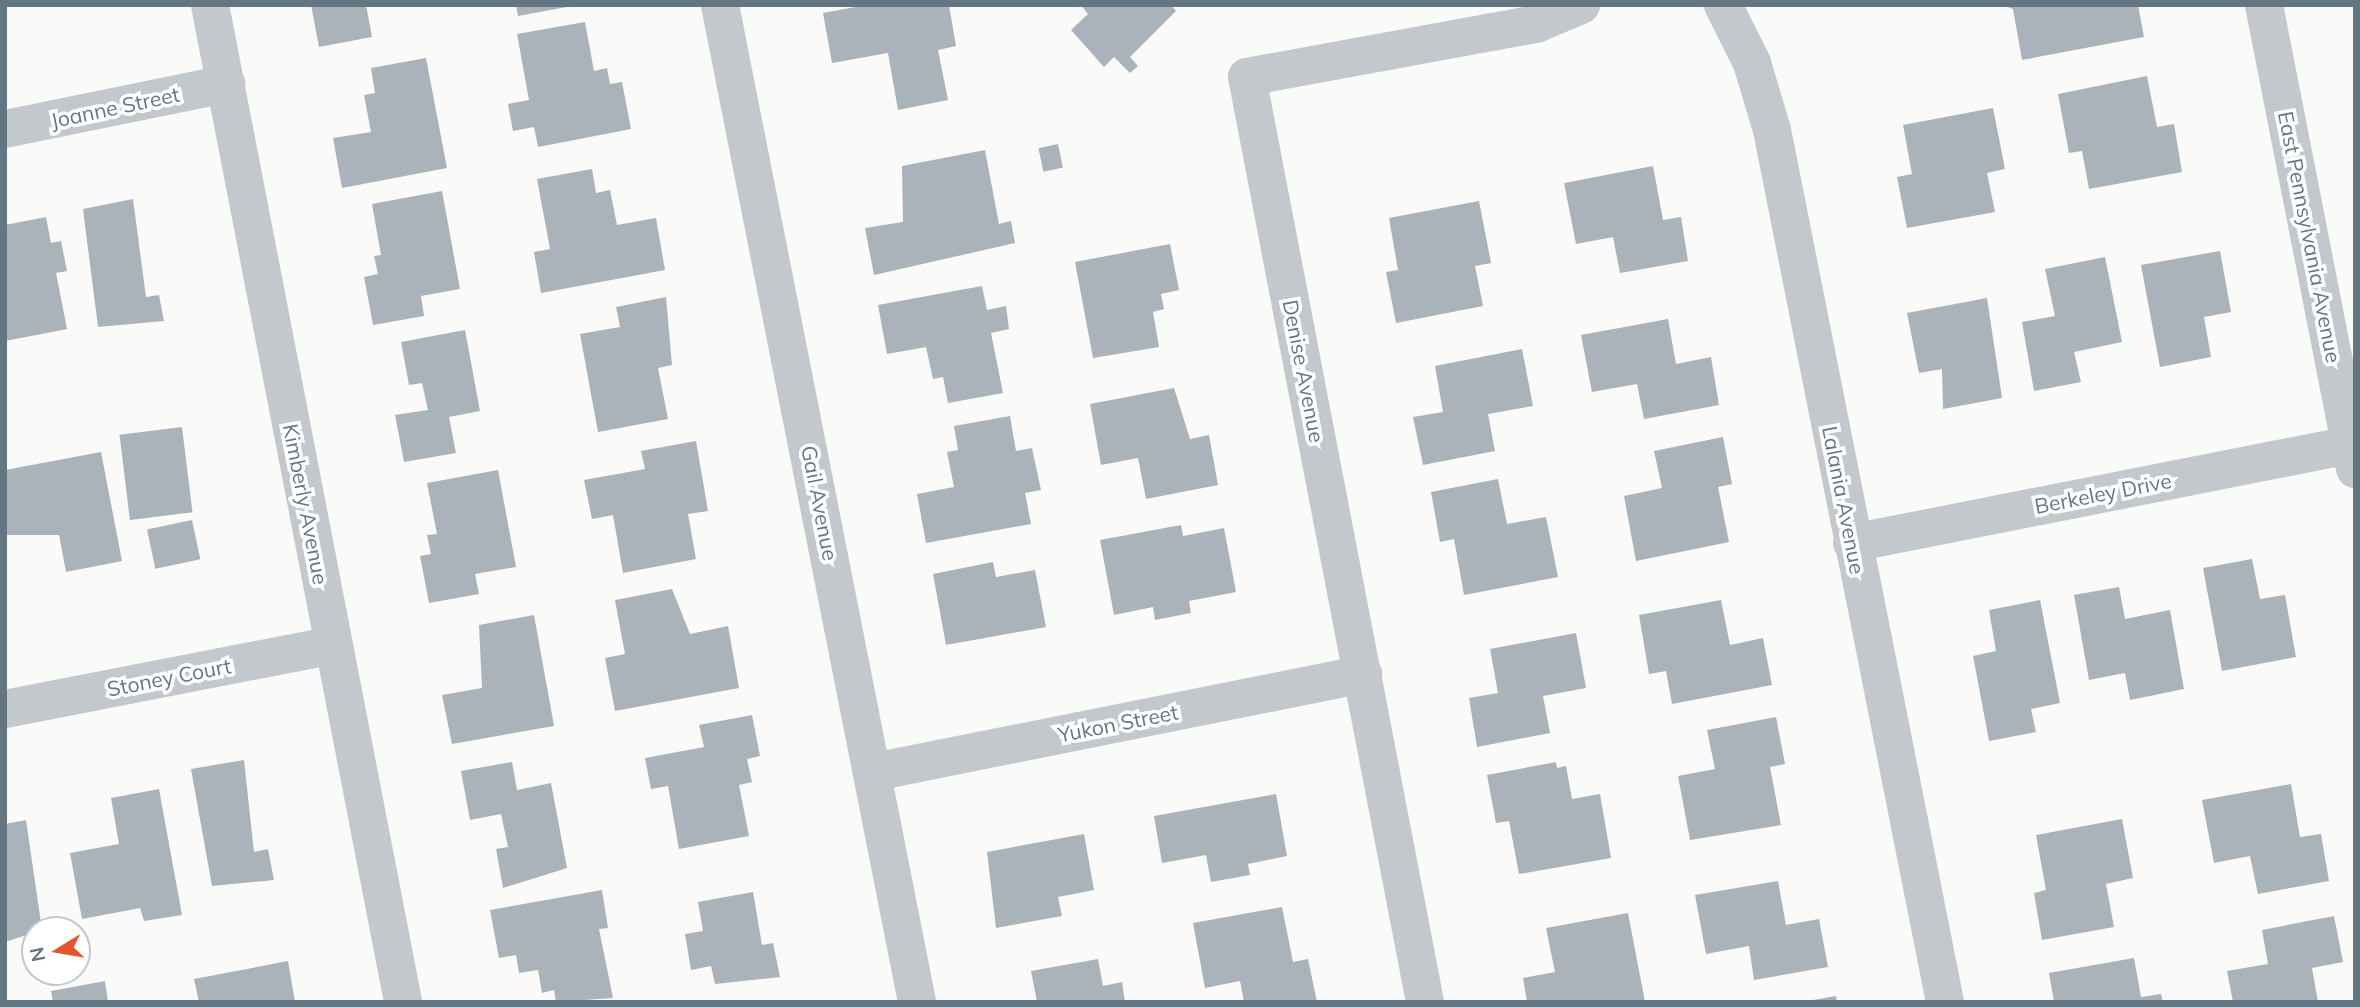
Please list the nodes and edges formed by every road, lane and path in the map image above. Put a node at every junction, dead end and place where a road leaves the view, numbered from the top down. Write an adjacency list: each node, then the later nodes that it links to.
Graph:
1 (210, 5): 6 (street, Kimberly Avenue)
2 (720, 5): 13 (street, Gail Avenue)
3 (1581, 5): 11 (street, Denise Avenue)
4 (1723, 5): 9 (street, Lalania Avenue)
5 (2264, 5): 8 (street, East Pennsylvania Avenue)
6 (226, 84): 7 (street, Joanne Street); 10 (street, Kimberly Avenue)
7 (5, 129)
8 (2353, 452): 9 (street, Berkeley Drive)
9 (1852, 543): 17 (street, Lalania Avenue)
10 (333, 645): 12 (street, Stoney Court); 14 (street, Kimberly Avenue)
11 (1363, 674): 13 (street, Yukon Street); 16 (street, Denise Avenue)
12 (5, 709)
13 (874, 772): 15 (street, Gail Avenue)
14 (403, 1002)
15 (917, 1002)
16 (1426, 1002)
17 (1945, 1002)

